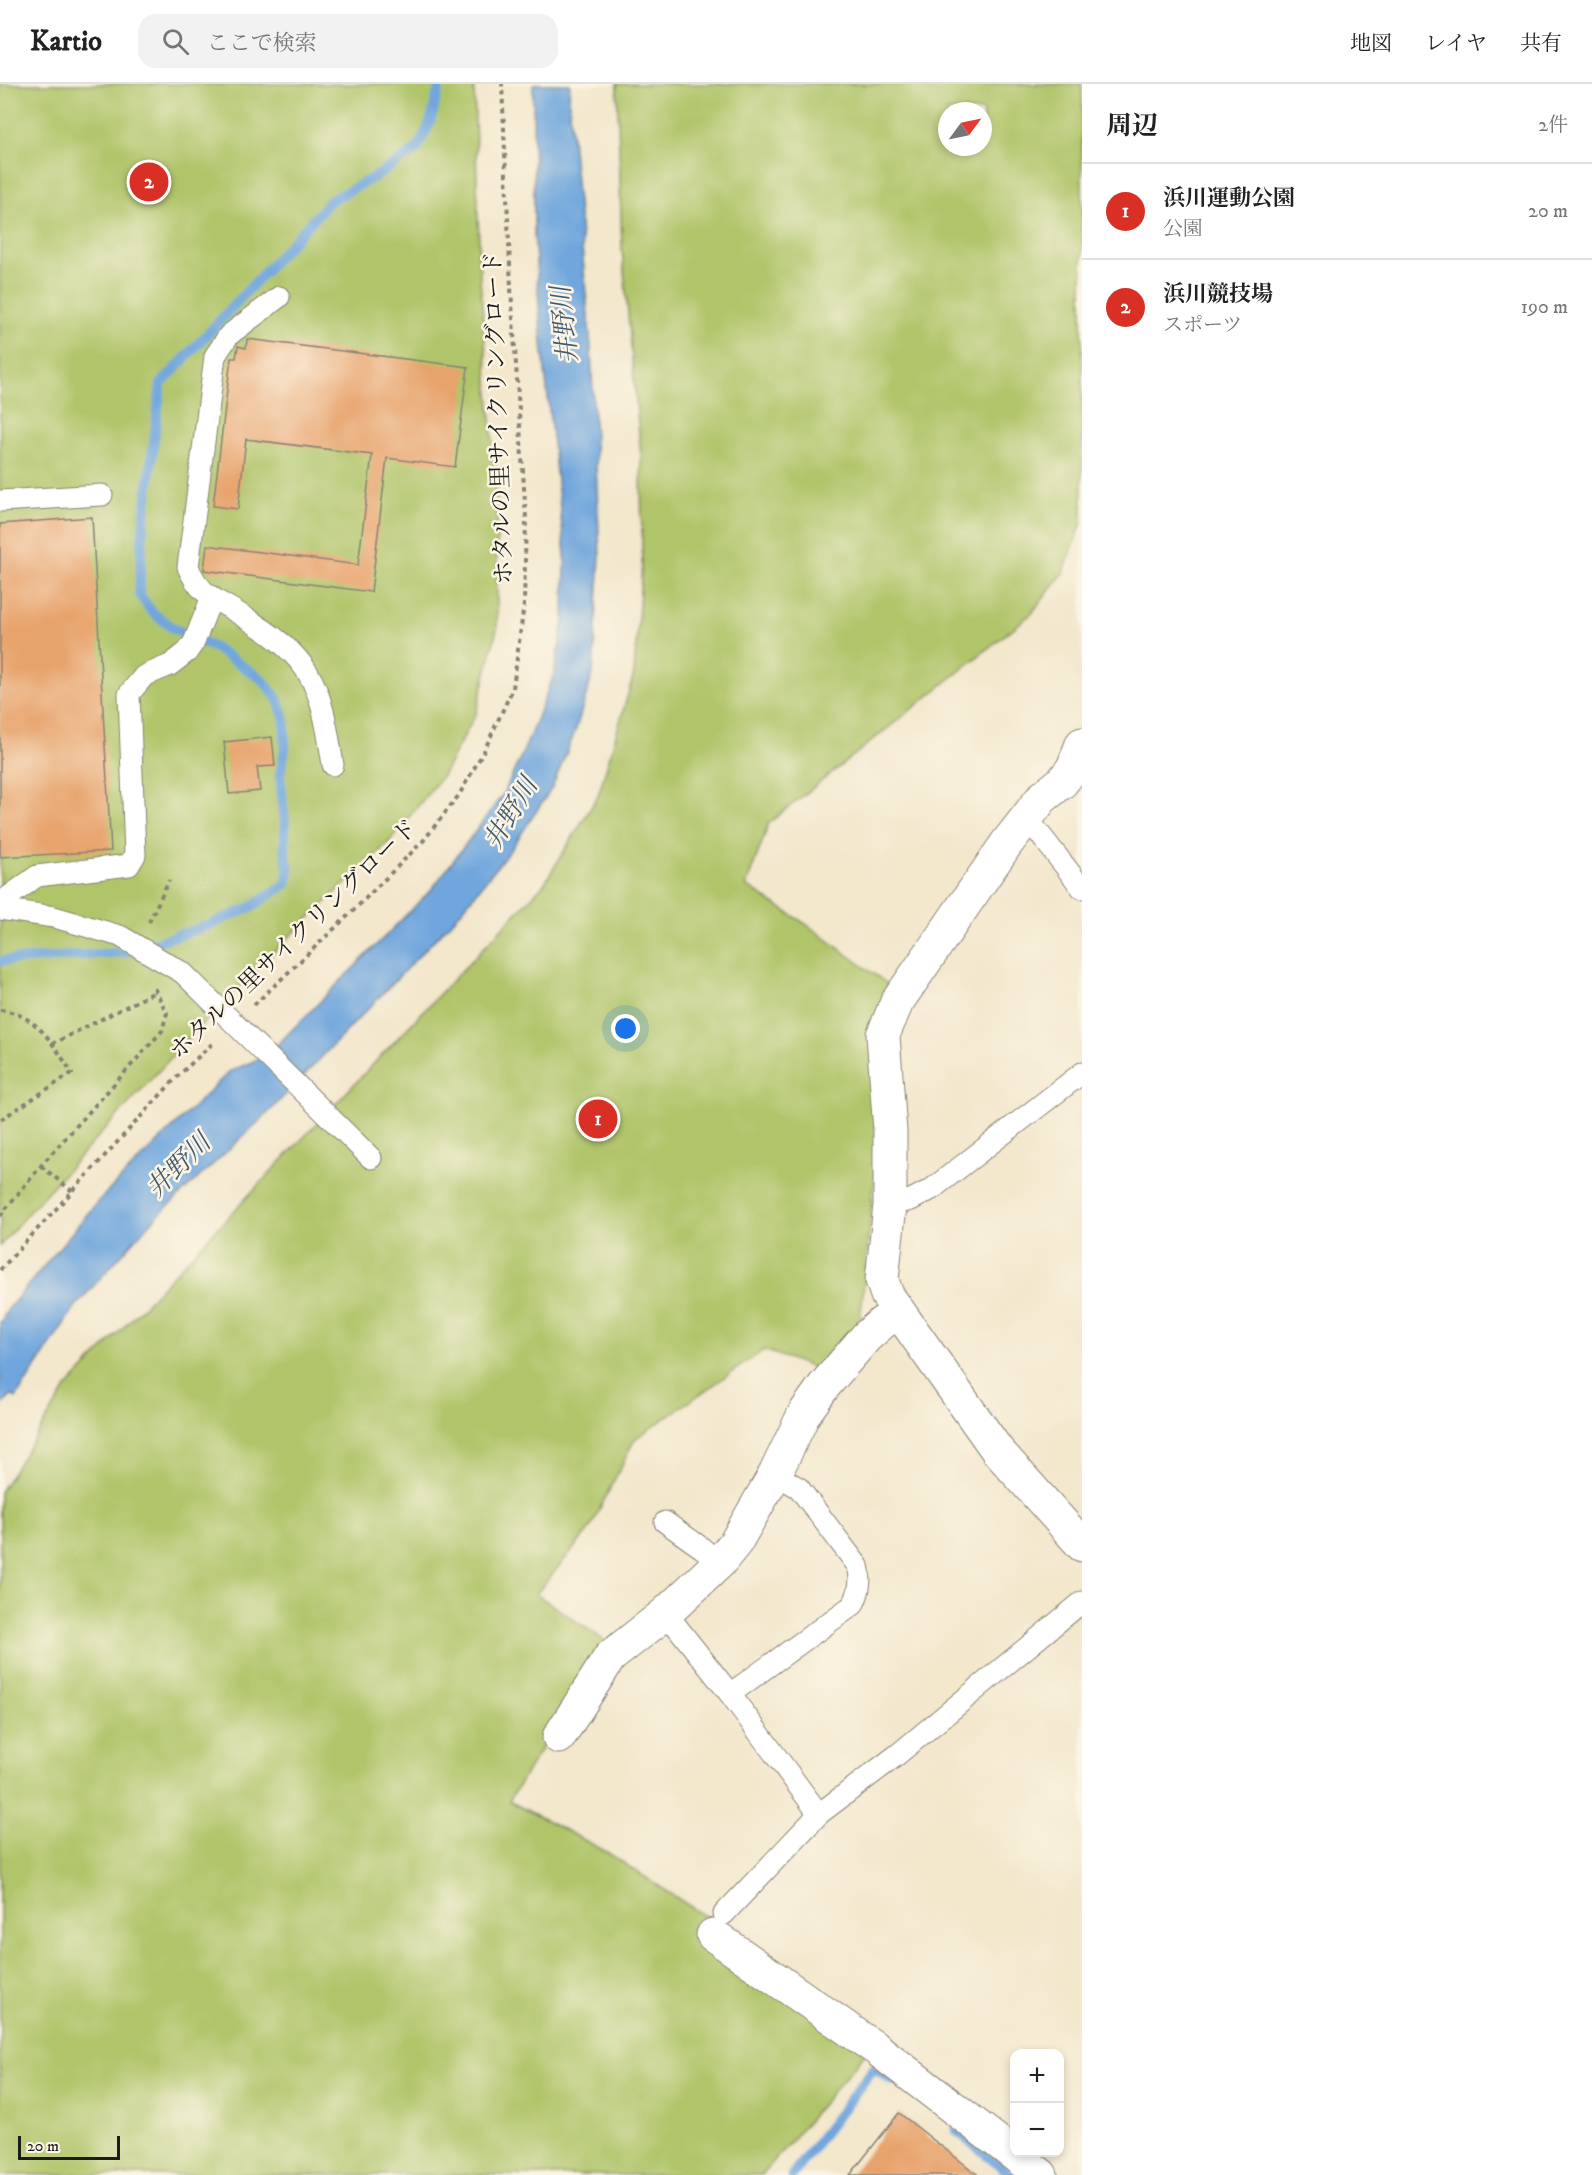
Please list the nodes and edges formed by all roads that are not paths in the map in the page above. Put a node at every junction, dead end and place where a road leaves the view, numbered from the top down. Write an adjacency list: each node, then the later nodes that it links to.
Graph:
1 (279, 297): 4 (lane)
2 (102, 495): 3 (lane)
3 (0, 501)
4 (212, 597): 6 (lane); 9 (lane)
5 (1082, 744): 7 (street)
6 (333, 765)
7 (1025, 819): 8 (lane); 13 (street)
8 (1082, 888)
9 (0, 903)
10 (0, 909): 12 (lane)
11 (1082, 1073): 13 (lane)
12 (371, 1158)
13 (890, 1205): 14 (street)
14 (899, 1312): 15 (street); 17 (street)
15 (775, 1474): 18 (street); 21 (lane)
16 (665, 1522): 18 (lane)
17 (1082, 1545)
18 (719, 1563): 20 (street)
19 (1082, 1602): 23 (lane)
20 (666, 1613): 21 (lane); 22 (street)
21 (730, 1694): 23 (lane)
22 (559, 1737)
23 (819, 1814): 24 (lane)
24 (719, 1925): 25 (street)
25 (1041, 2175)

